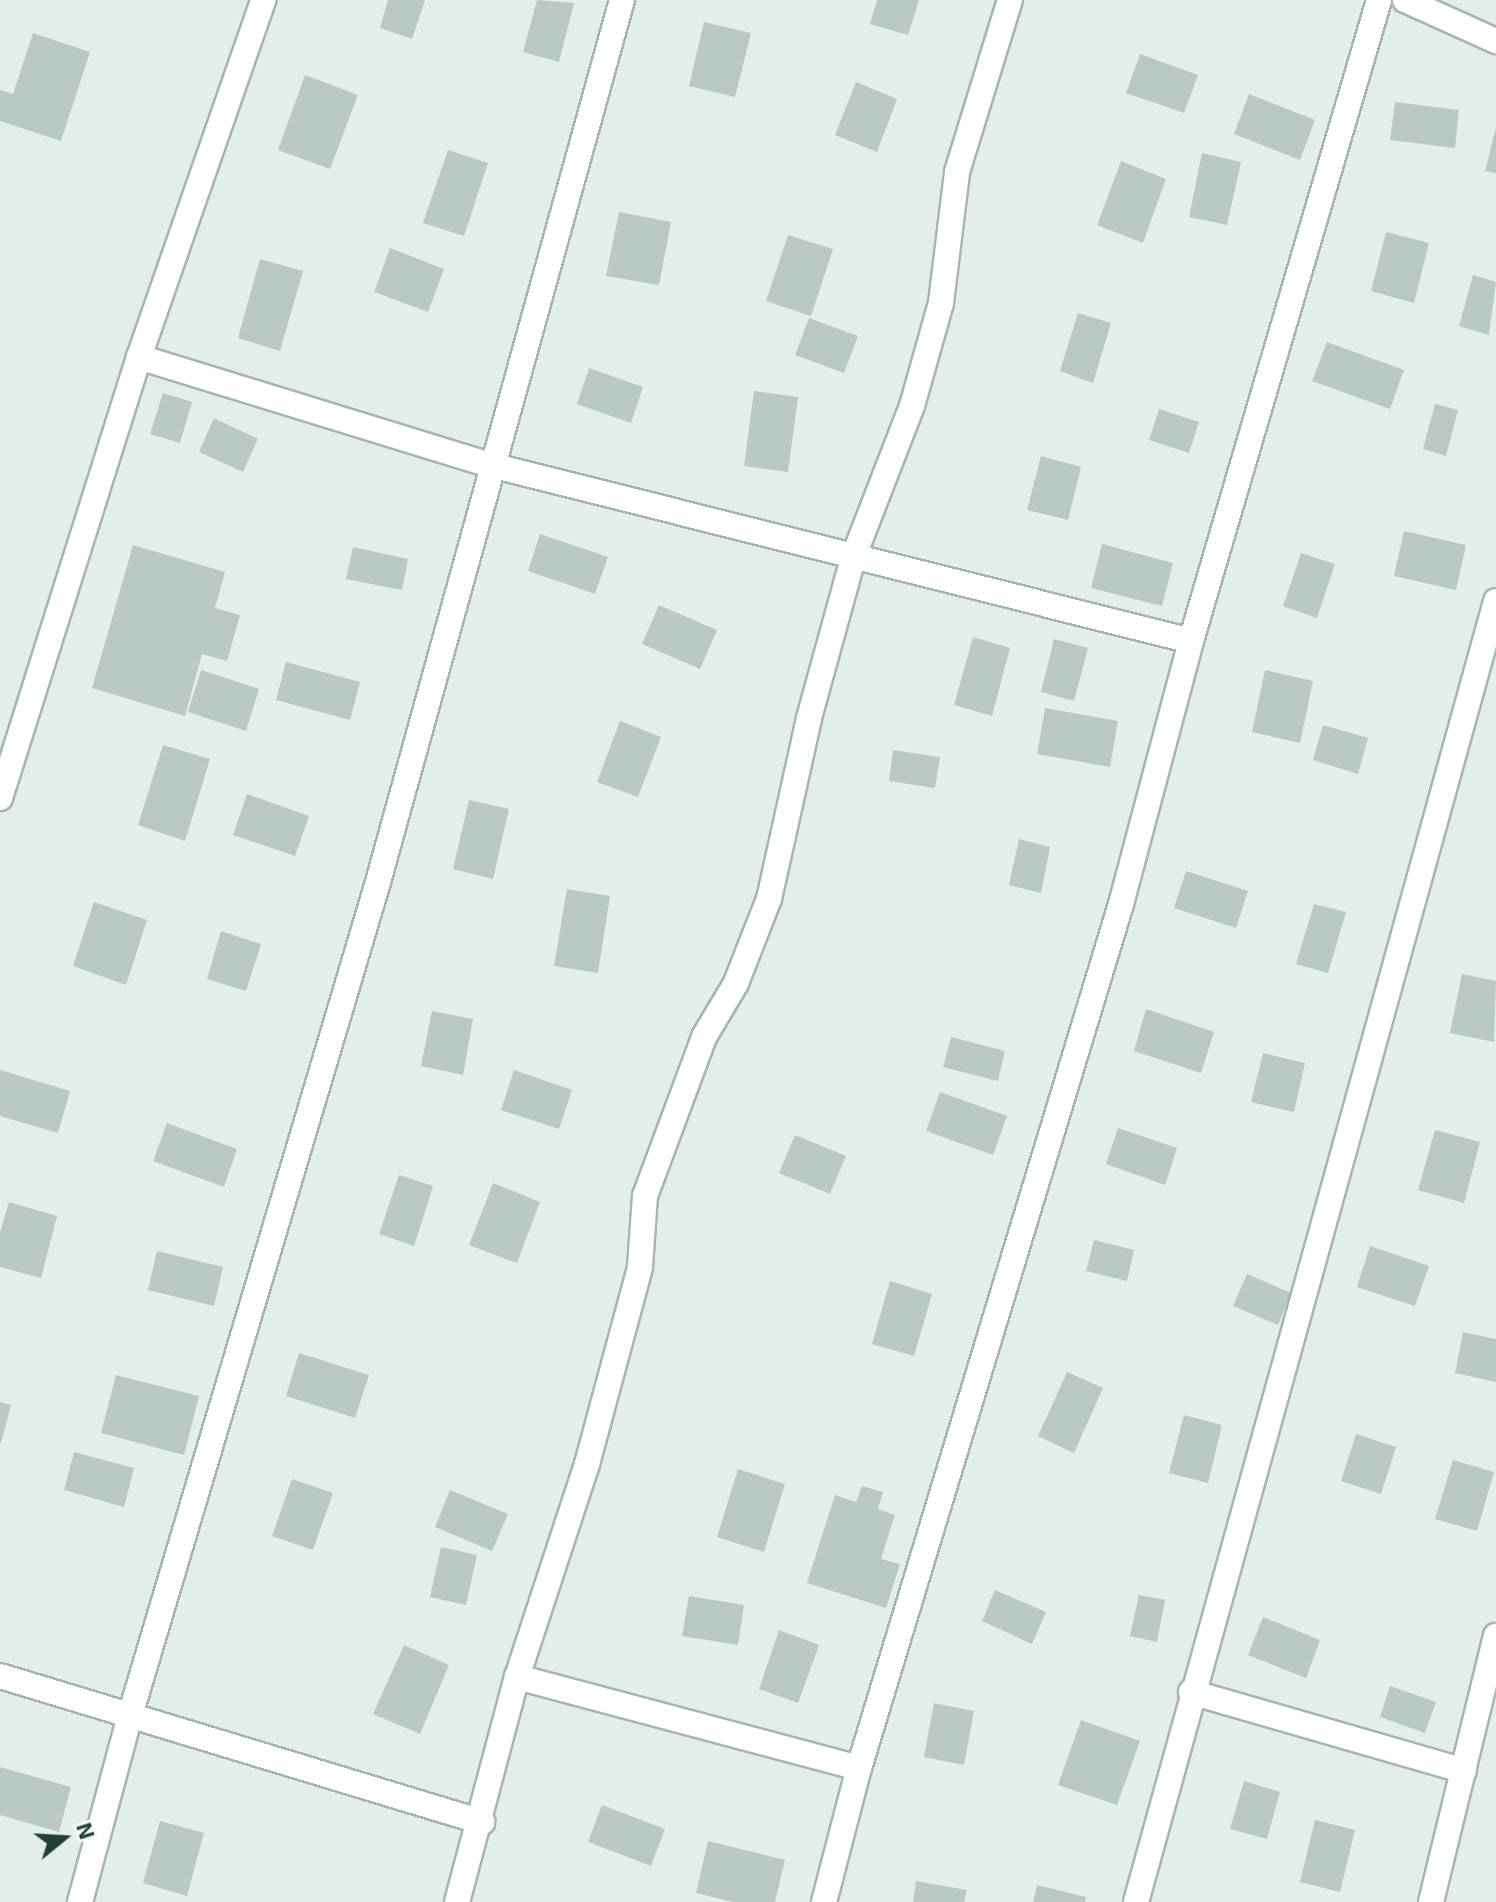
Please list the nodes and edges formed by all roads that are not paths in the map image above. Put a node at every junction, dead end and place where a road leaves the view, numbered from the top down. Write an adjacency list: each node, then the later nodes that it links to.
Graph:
1 (263, 0): 7 (street)
2 (622, 0): 8 (street)
3 (1010, 0): 9 (street)
4 (1379, 0): 11 (street)
5 (1405, 0): 6 (street)
6 (1496, 41)
7 (139, 357): 8 (street); 12 (street)
8 (491, 465): 9 (street); 17 (street)
9 (853, 558): 11 (street); 15 (street)
10 (1496, 601): 16 (street)
11 (1191, 641): 18 (street)
12 (0, 798)
13 (1496, 1636): 19 (street)
14 (0, 1676): 17 (street)
15 (517, 1677): 18 (street); 20 (street)
16 (1191, 1692): 19 (street); 24 (street)
17 (129, 1719): 20 (street); 21 (street)
18 (859, 1768): 23 (street)
19 (1464, 1771): 25 (street)
20 (482, 1822): 22 (street)
21 (80, 1902)
22 (457, 1902)
23 (824, 1902)
24 (1136, 1902)
25 (1431, 1902)

